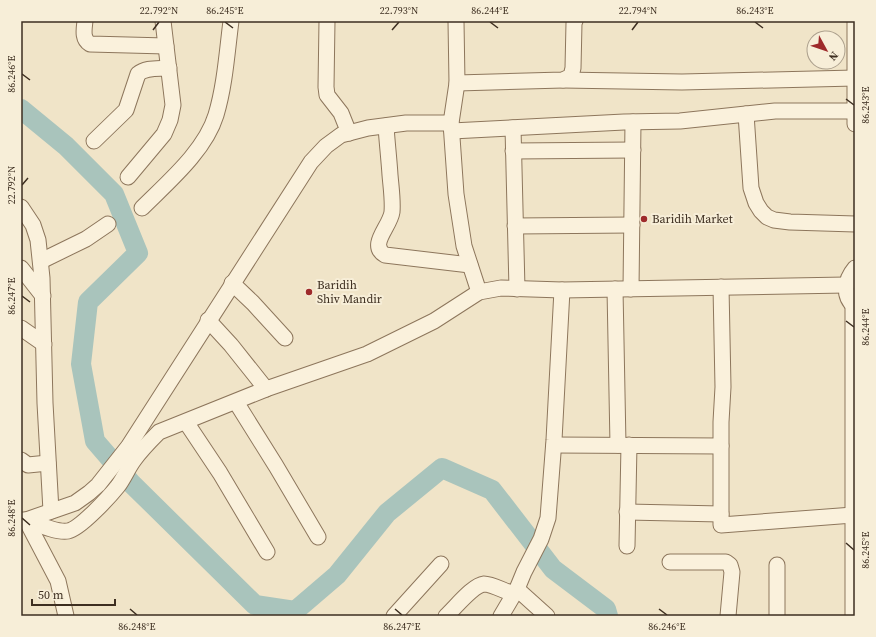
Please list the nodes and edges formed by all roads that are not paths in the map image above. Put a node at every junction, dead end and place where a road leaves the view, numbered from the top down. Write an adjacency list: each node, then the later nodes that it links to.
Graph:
1 (84, 21): 8 (street)
2 (163, 21): 8 (street)
3 (231, 21): 26 (street)
4 (327, 21): 20 (street)
5 (456, 21): 12 (street)
6 (575, 21): 11 (street)
7 (855, 21): 10 (street)
8 (166, 46): 9 (street)
9 (168, 68): 21 (street); 24 (street)
10 (855, 78): 11 (street); 13 (street)
11 (563, 80): 12 (street)
12 (457, 83): 18 (street)
13 (855, 111): 14 (street); 16 (street)
14 (746, 114): 15 (street); 28 (street)
15 (633, 122): 19 (street); 22 (street)
16 (855, 124)
17 (386, 126): 18 (street); 20 (street); 32 (street)
18 (452, 127): 19 (street); 32 (street)
19 (513, 128): 23 (street)
20 (349, 133): 35 (street)
21 (94, 141)
22 (633, 150): 23 (street); 29 (street)
23 (513, 151): 30 (street)
24 (128, 176)
25 (21, 207): 31 (street)
26 (142, 208)
27 (108, 224): 31 (street)
28 (855, 224)
29 (632, 225): 30 (street); 40 (street)
30 (515, 226): 38 (street)
31 (41, 261): 43 (street)
32 (470, 265): 42 (street)
33 (21, 268): 43 (street)
34 (855, 268): 36 (street)
35 (232, 283): 45 (street); 47 (street)
36 (846, 285): 37 (street); 44 (street)
37 (721, 287): 40 (street); 54 (street)
38 (517, 289): 41 (street); 42 (street)
39 (615, 289): 40 (street); 41 (street); 53 (street)
40 (631, 289)
41 (562, 290): 52 (street)
42 (479, 292): 49 (street)
43 (43, 296): 48 (street)
44 (854, 307): 61 (street)
45 (208, 320): 49 (street); 55 (street)
46 (21, 328): 48 (street)
47 (285, 338)
48 (44, 344): 57 (street)
49 (266, 389): 50 (street)
50 (236, 402): 51 (street); 63 (street)
51 (186, 422): 55 (street); 65 (street)
52 (554, 444): 53 (street); 69 (street)
53 (624, 445): 54 (street); 59 (street)
54 (721, 446): 60 (street)
55 (131, 453): 58 (street); 62 (street)
56 (21, 460): 57 (street)
57 (48, 462): 58 (street)
58 (51, 511): 62 (street)
59 (627, 512): 60 (street); 64 (street)
60 (721, 514): 61 (street)
61 (853, 515): 77 (street)
62 (24, 520): 70 (street)
63 (318, 537)
64 (627, 546)
65 (267, 552)
66 (670, 562): 75 (street)
67 (441, 564): 71 (street)
68 (777, 565): 76 (street)
69 (515, 592): 72 (street); 73 (street); 74 (street)
70 (66, 616)
71 (394, 616)
72 (446, 616)
73 (501, 616)
74 (547, 616)
75 (728, 616)
76 (777, 616)
77 (854, 616)

